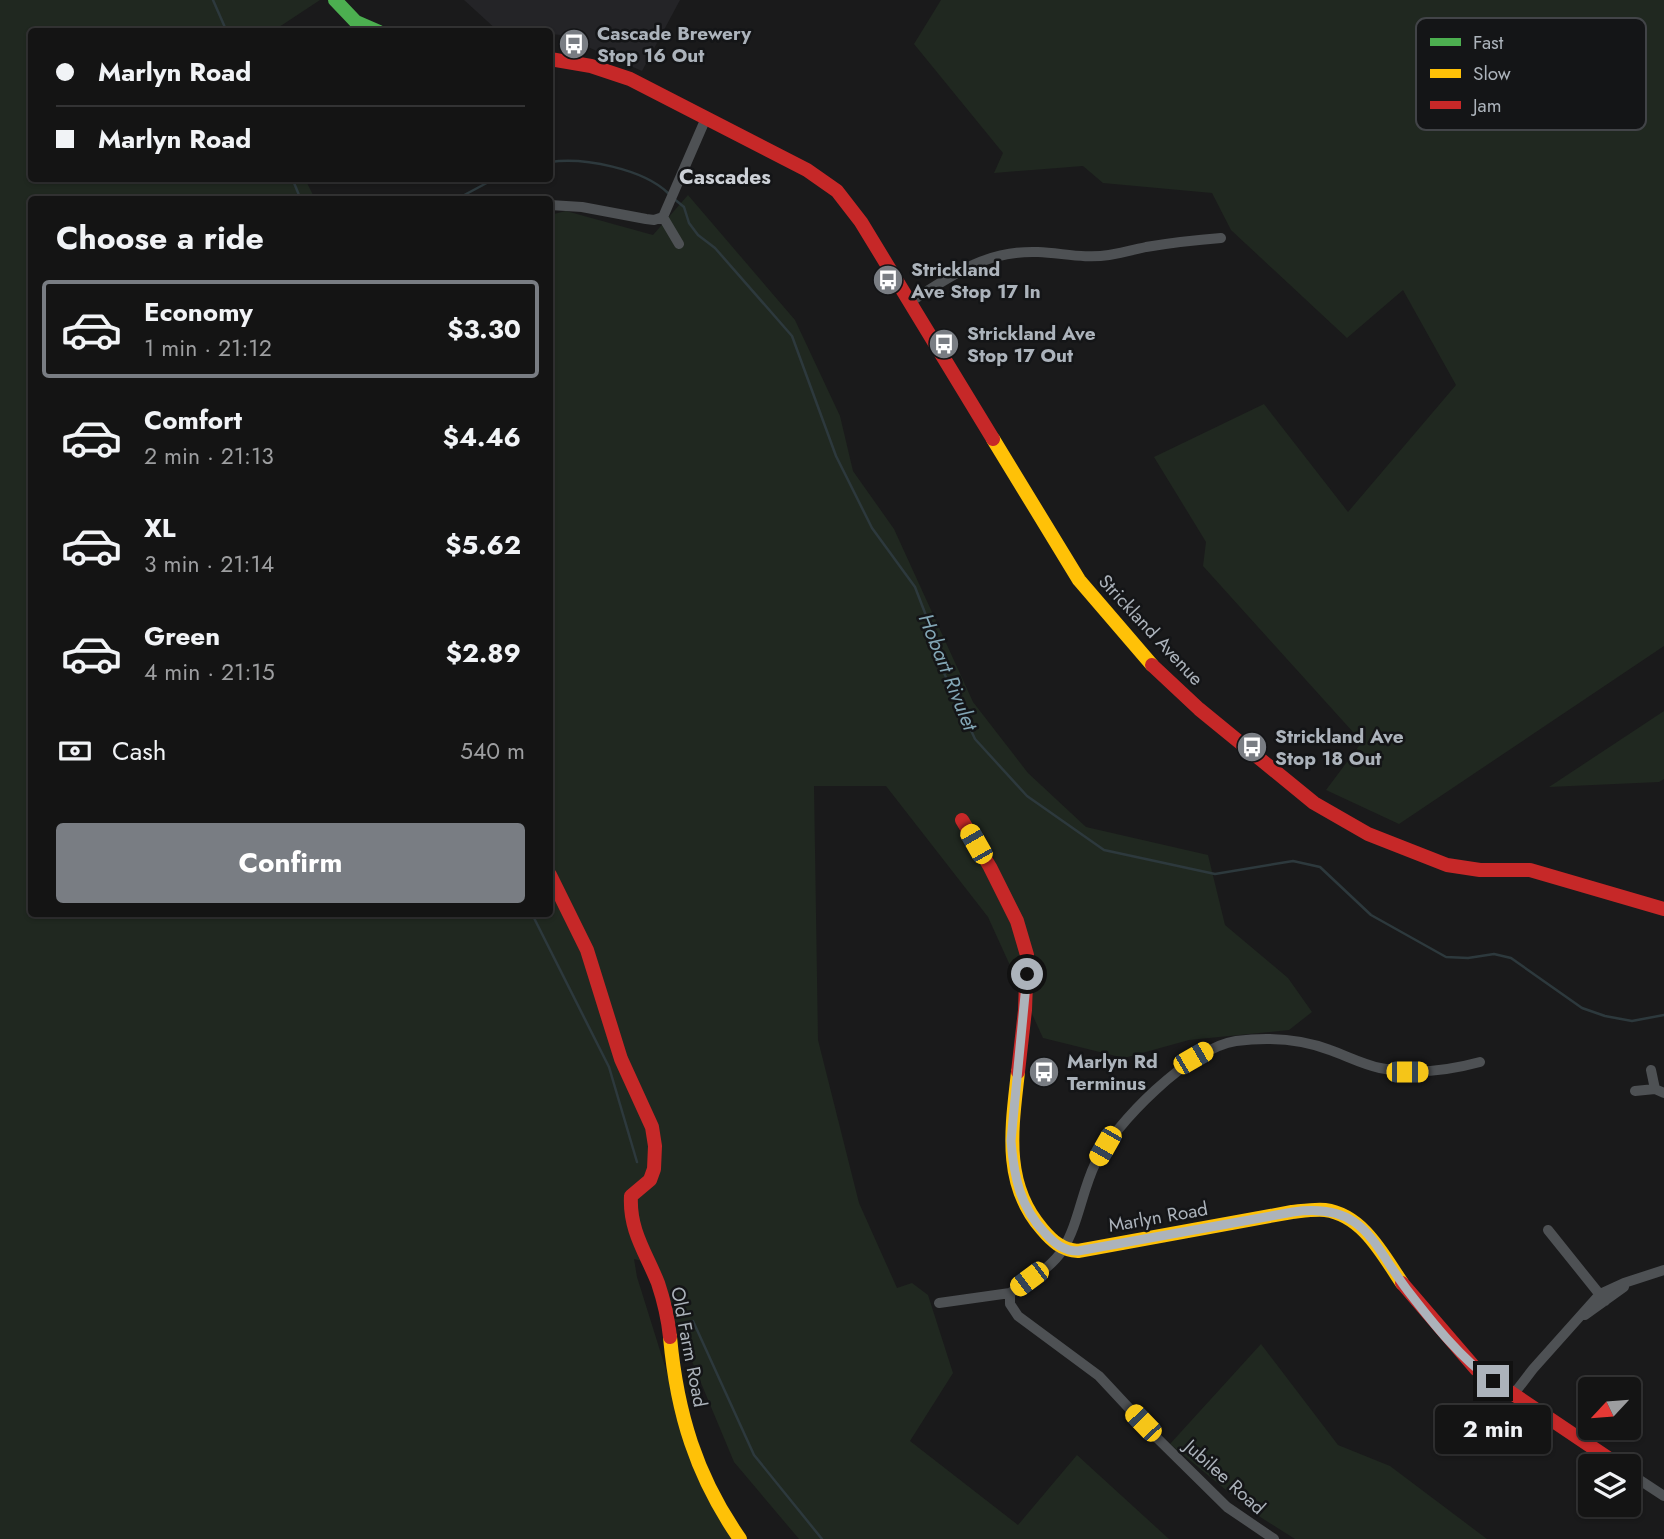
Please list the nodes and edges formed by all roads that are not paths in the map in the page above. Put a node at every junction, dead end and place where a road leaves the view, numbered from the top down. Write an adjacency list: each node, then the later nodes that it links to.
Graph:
1 (335, 0): 2 (street)
2 (370, 28)
3 (553, 59): 4 (street, Strickland Avenue)
4 (706, 118): 6 (street); 9 (street, Strickland Avenue)
5 (553, 205): 6 (street)
6 (663, 216): 8 (street)
7 (1221, 238): 9 (street)
8 (679, 244)
9 (910, 302): 12 (street, Strickland Avenue)
10 (962, 820): 18 (street)
11 (553, 881): 27 (street, Old Farm Road)
12 (1664, 909)
13 (1480, 1062): 18 (street)
14 (1651, 1070): 16 (street)
15 (1634, 1091): 16 (street)
16 (1659, 1091)
17 (1548, 1230): 21 (street)
18 (1063, 1249): 20 (street); 23 (street, Marlyn Road)
19 (1664, 1270): 21 (street)
20 (1010, 1293): 22 (street); 28 (street, Jubilee Road)
21 (1602, 1297): 23 (street)
22 (939, 1303)
23 (1513, 1395): 24 (street, Marlyn Road)
24 (1602, 1454)
25 (1641, 1481): 26 (street)
26 (1664, 1496)
27 (740, 1539)
28 (1274, 1539)

